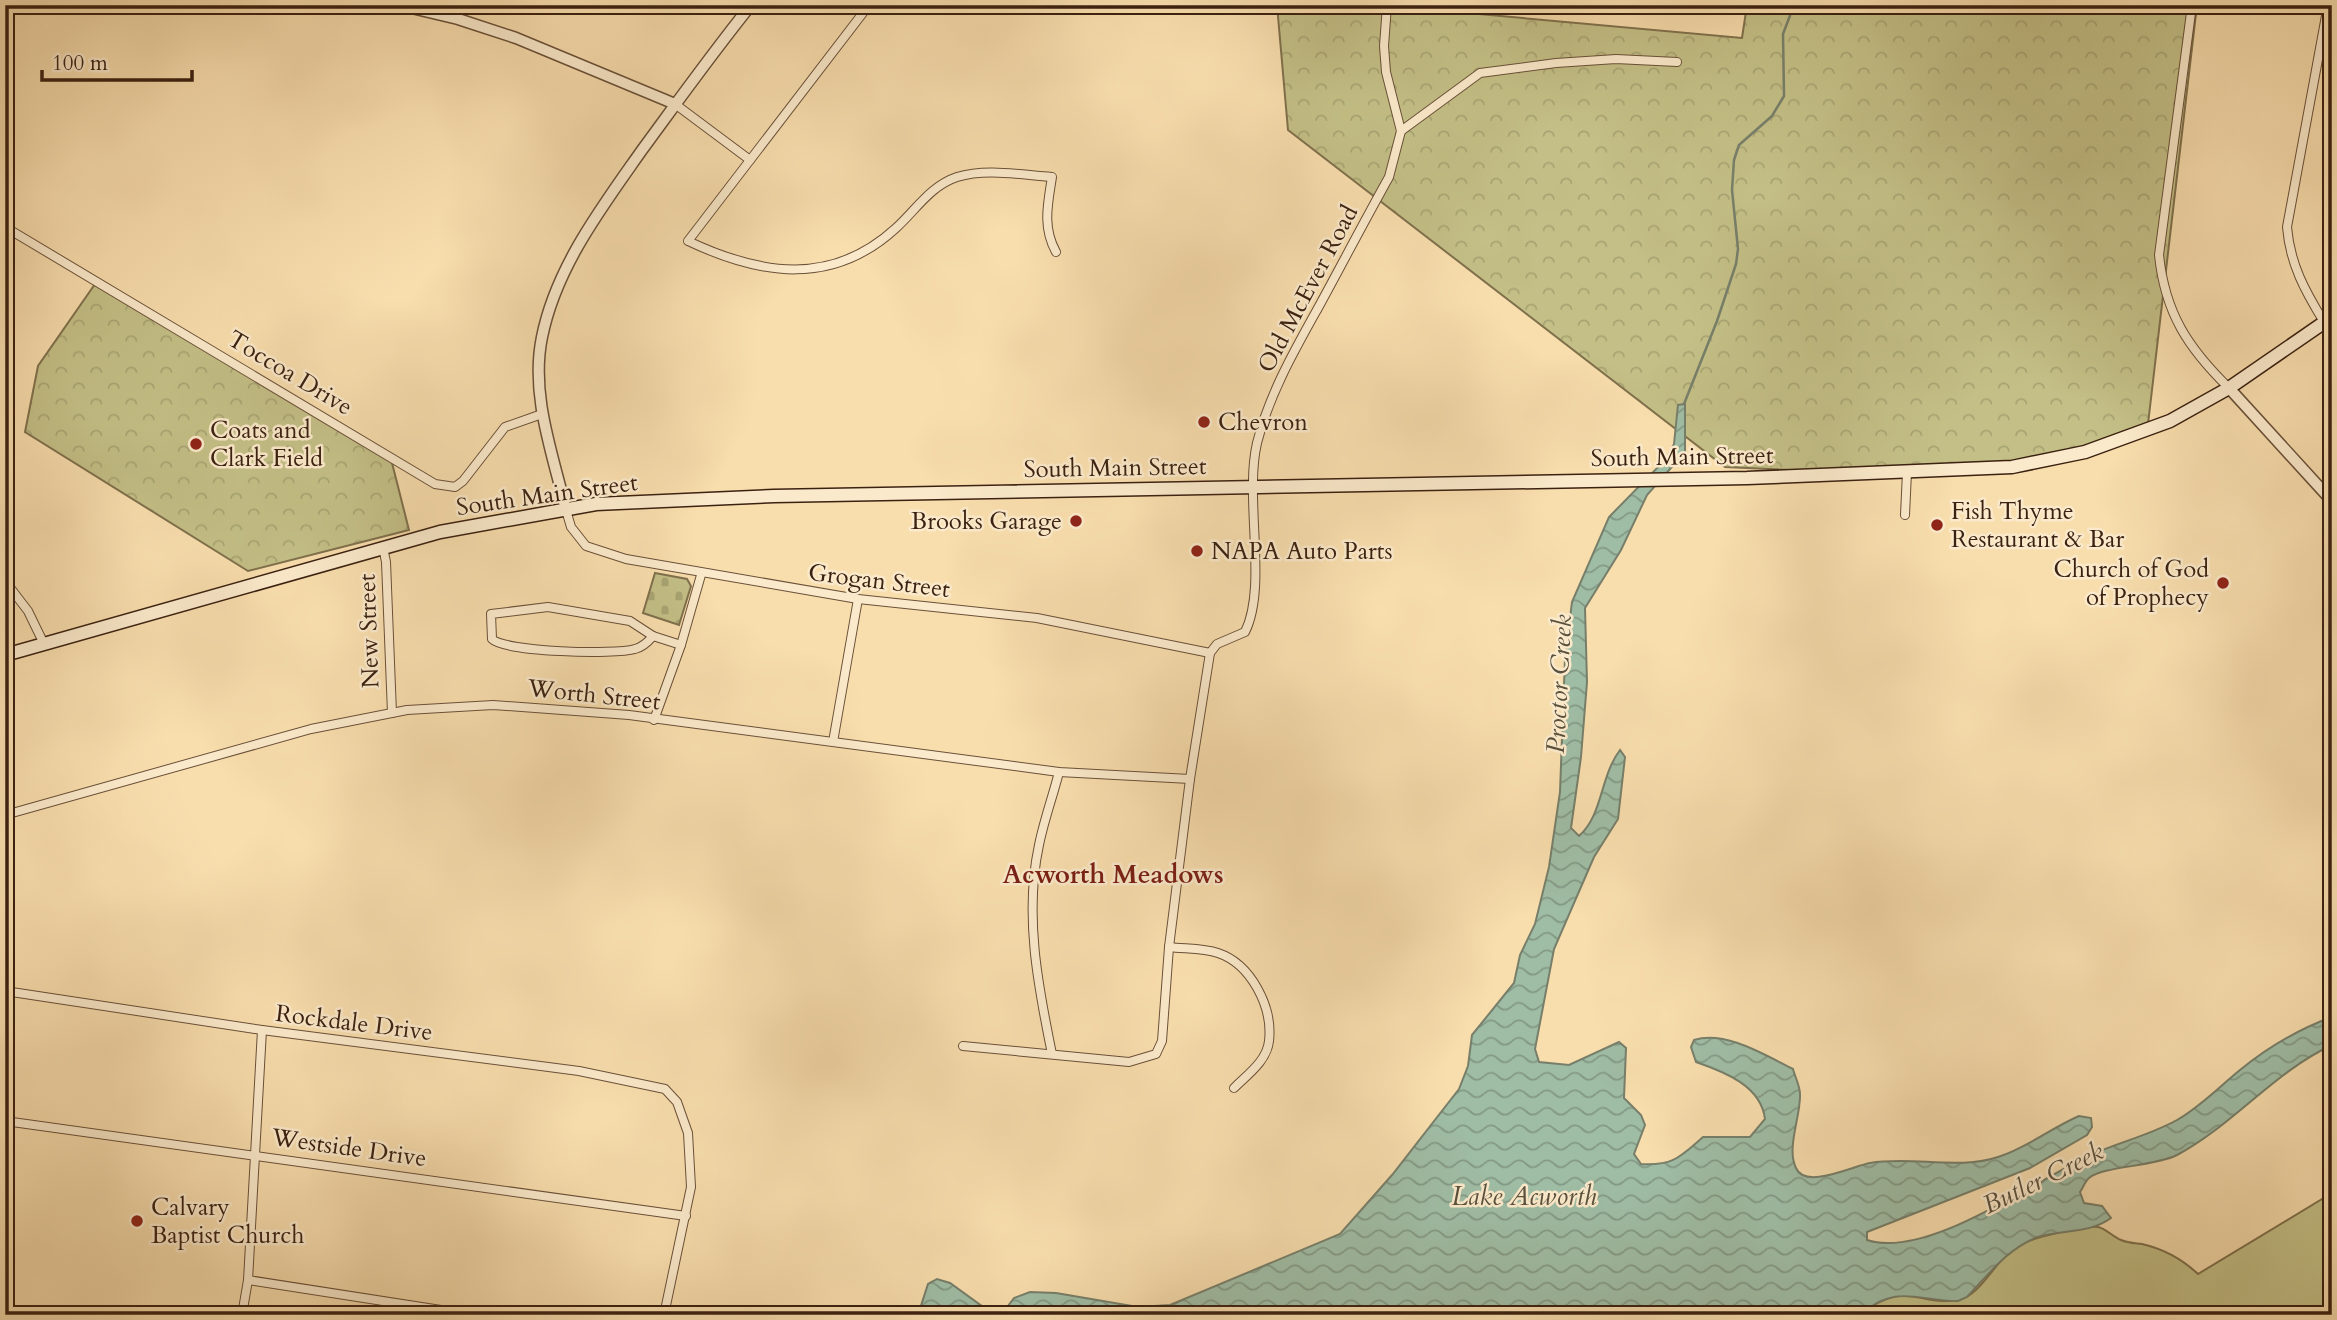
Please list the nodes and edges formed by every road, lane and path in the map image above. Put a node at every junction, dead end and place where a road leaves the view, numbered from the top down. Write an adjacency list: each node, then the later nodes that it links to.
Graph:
1 (399, 5): 8 (street)
2 (751, 5): 8 (street)
3 (869, 5): 10 (street)
4 (1387, 5): 9 (street, Old McEver Road)
5 (2192, 5): 14 (street)
6 (2328, 5): 13 (street)
7 (1676, 62): 9 (street)
8 (675, 104): 10 (street); 15 (street)
9 (1401, 131): 17 (street, Old McEver Road)
10 (750, 160): 12 (street)
11 (5, 227): 15 (street, Toccoa Drive)
12 (1056, 252)
13 (2328, 320): 14 (main road, South Main Street)
14 (2229, 388): 16 (main road, South Main Street); 18 (street)
15 (542, 414): 19 (street)
16 (1907, 472): 17 (main road, South Main Street); 20 (street)
17 (1252, 486): 19 (main road, South Main Street); 28 (street, Old McEver Road)
18 (2332, 501)
19 (566, 510): 21 (main road, South Main Street); 22 (street, Grogan Street)
20 (1905, 515)
21 (383, 547): 26 (main road, South Main Street); 30 (street, New Street)
22 (701, 575): 24 (street, Grogan Street); 27 (street)
23 (5, 581): 26 (street)
24 (858, 600): 28 (street, Grogan Street); 32 (street)
25 (653, 636): 25 (street); 27 (street)
26 (44, 644): 29 (main road, South Main Street)
27 (681, 645): 31 (street)
28 (1210, 653): 34 (street)
29 (5, 655)
30 (392, 713): 31 (street, Worth Street); 35 (street, Worth Street)
31 (654, 720): 32 (street, Worth Street)
32 (833, 742): 33 (street, Worth Street)
33 (1059, 772): 34 (street, Worth Street); 40 (street)
34 (1190, 779): 36 (street)
35 (5, 815)
36 (1169, 947): 40 (street); 41 (street)
37 (5, 991): 38 (street, Rockdale Drive)
38 (262, 1030): 43 (street); 44 (street, Rockdale Drive)
39 (963, 1046): 40 (street)
40 (1052, 1054)
41 (1234, 1088)
42 (5, 1121): 43 (street, Westside Drive)
43 (256, 1154): 44 (street, Westside Drive); 45 (street)
44 (686, 1216): 48 (street)
45 (248, 1280): 46 (street); 47 (street)
46 (242, 1315)
47 (473, 1315)
48 (664, 1315)

